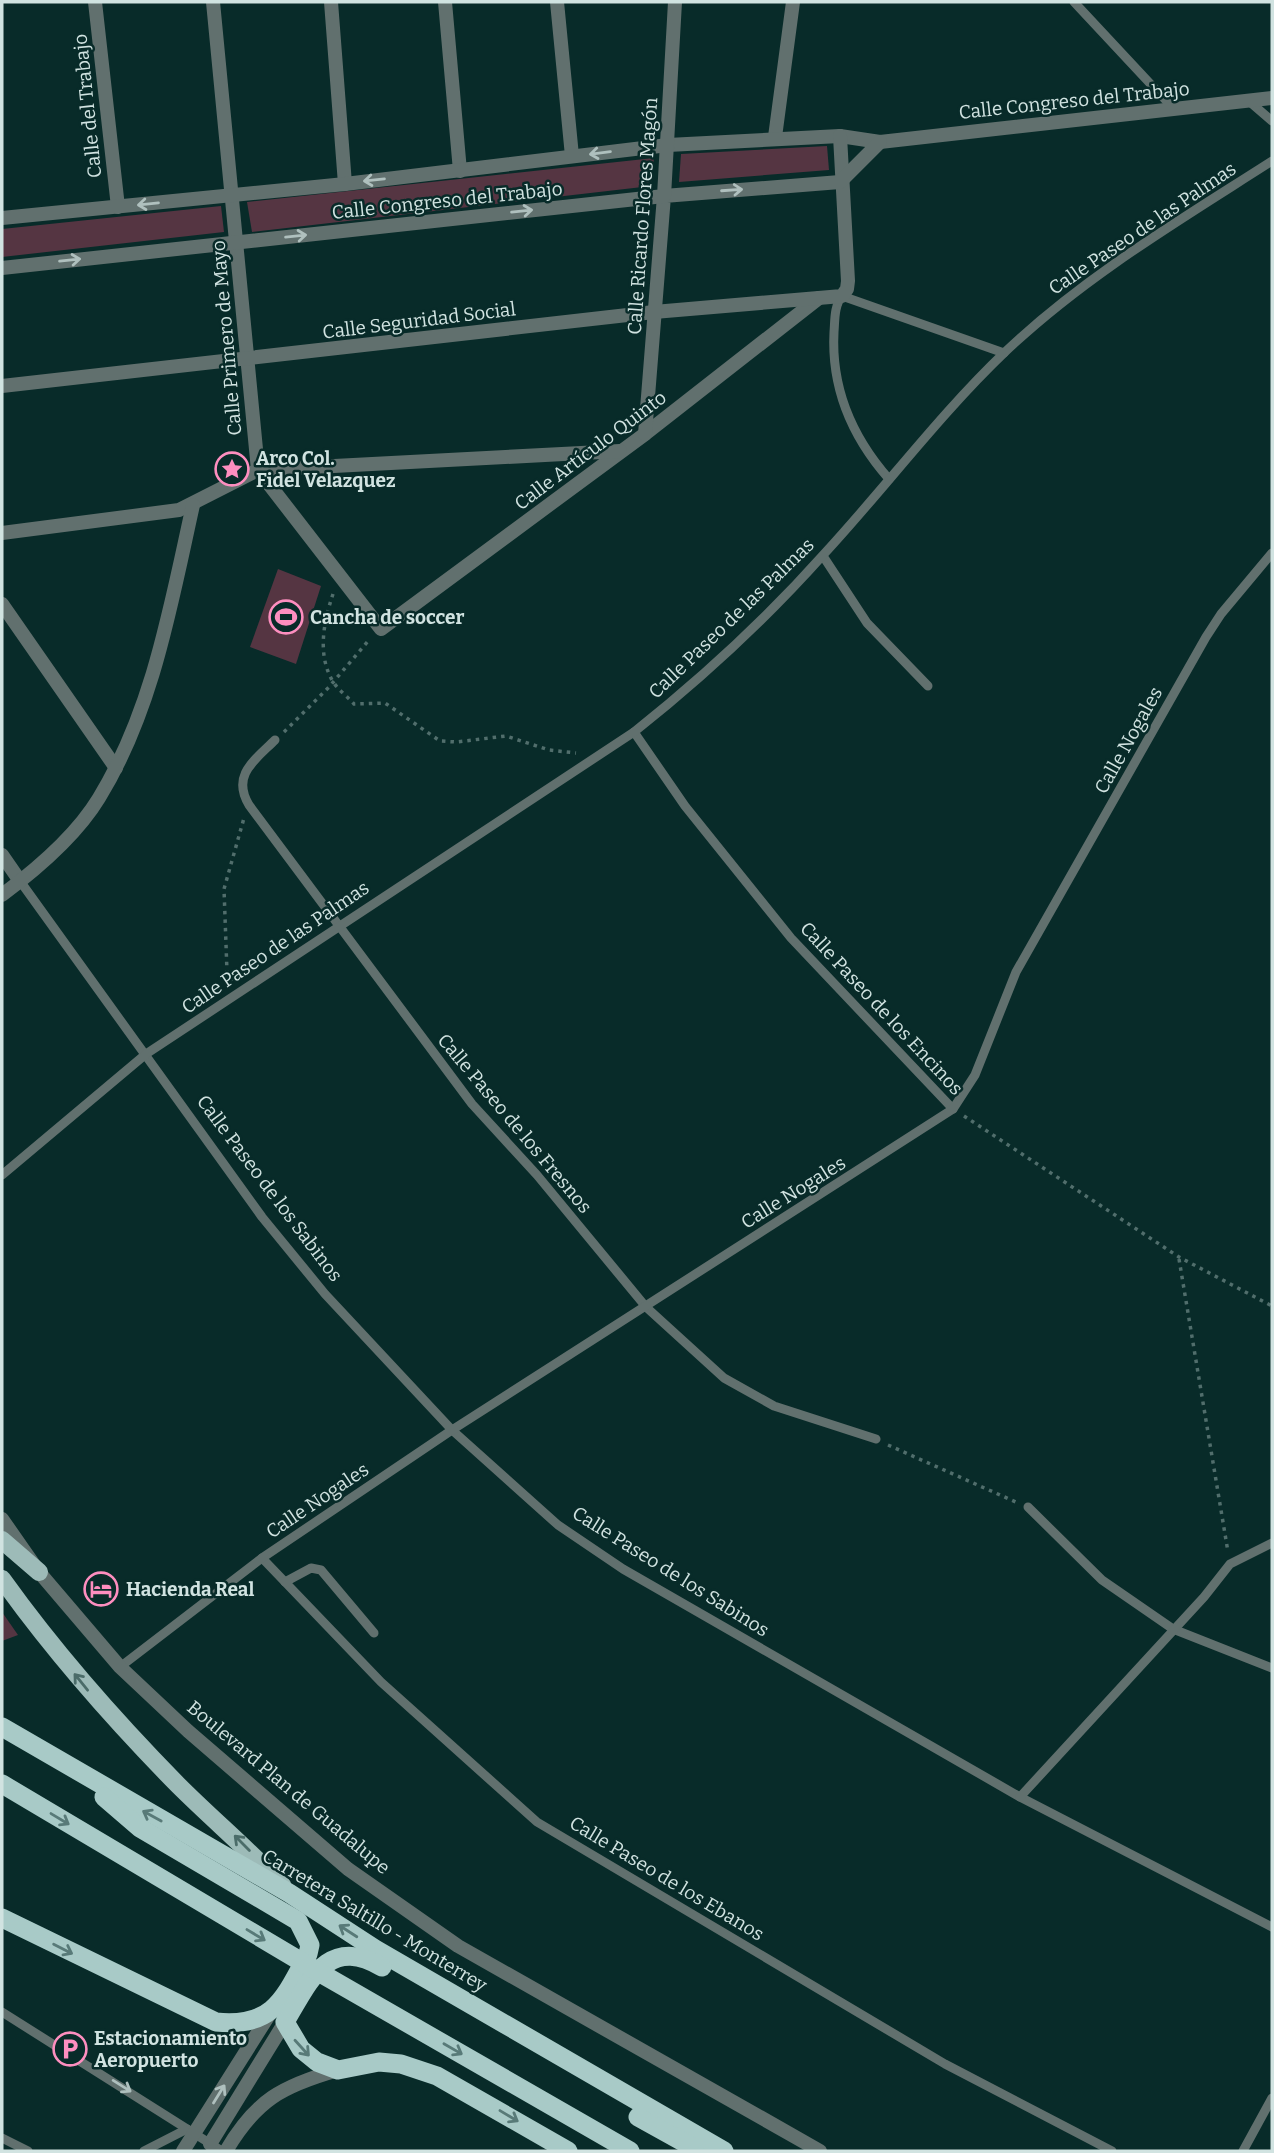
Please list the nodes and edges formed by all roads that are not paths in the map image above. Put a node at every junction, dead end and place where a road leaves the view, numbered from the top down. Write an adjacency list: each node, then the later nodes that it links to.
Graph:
1 (95, 2): 24 (street, Calle del Trabajo)
2 (213, 2): 22 (street, Calle Primero de Mayo)
3 (331, 2): 21 (street)
4 (445, 2): 19 (street)
5 (557, 2): 17 (street)
6 (675, 2): 16 (street, Calle Ricardo Flores Magón)
7 (793, 2): 14 (street)
8 (1074, 2): 11 (lane)
9 (1272, 99): 10 (street, Calle Congreso del Trabajo)
10 (1250, 102): 11 (street, Calle Congreso del Trabajo); 12 (lane)
11 (1172, 107): 15 (street, Calle Congreso del Trabajo)
12 (1272, 121)
13 (840, 135): 14 (street, Calle Congreso del Trabajo); 15 (street, Calle Congreso del Trabajo); 20 (street)
14 (775, 137): 16 (street, Calle Congreso del Trabajo)
15 (880, 142): 20 (street)
16 (668, 145): 17 (street, Calle Congreso del Trabajo, one-way to 17); 23 (street, Calle Ricardo Flores Magón)
17 (572, 156): 19 (street, Calle Congreso del Trabajo)
18 (1272, 161): 31 (lane, Calle Paseo de las Palmas)
19 (460, 171): 21 (street, Calle Congreso del Trabajo, one-way to 21)
20 (840, 182): 23 (street, Calle Congreso del Trabajo, one-way to 20); 28 (street)
21 (345, 184): 22 (street, Calle Congreso del Trabajo)
22 (233, 195): 24 (street, Calle Congreso del Trabajo, one-way to 24); 26 (street, Calle Primero de Mayo)
23 (664, 196): 26 (street, Calle Congreso del Trabajo, one-way to 23); 30 (street, Calle Ricardo Flores Magón)
24 (118, 207): 25 (street, Calle Congreso del Trabajo)
25 (2, 218)
26 (237, 243): 27 (street, Calle Congreso del Trabajo, one-way to 26); 32 (street, Calle Primero de Mayo)
27 (2, 268)
28 (842, 296): 29 (street, Calle Seguridad Social); 31 (lane); 37 (lane)
29 (819, 298): 30 (street, Calle Seguridad Social); 34 (street, Calle Artículo Quinto)
30 (654, 312): 32 (street, Calle Seguridad Social); 34 (street, Calle Ricardo Flores Magón)
31 (1004, 353): 37 (lane, Calle Paseo de las Palmas)
32 (247, 360): 33 (street, Calle Seguridad Social); 36 (street, Calle Primero de Mayo)
33 (2, 386)
34 (645, 434): 35 (street, Calle Artículo Quinto)
35 (620, 451): 36 (street); 36 (street, Calle Artículo Quinto)
36 (258, 470): 38 (street)
37 (890, 479): 41 (lane, Calle Paseo de las Palmas)
38 (193, 505): 39 (street); 46 (street)
39 (2, 533)
40 (1272, 553): 52 (lane, Calle Nogales)
41 (823, 556): 43 (lane); 44 (lane, Calle Paseo de las Palmas)
42 (2, 604): 46 (street)
43 (928, 686)
44 (634, 732): 50 (lane, Calle Paseo de las Palmas); 52 (lane, Calle Paseo de los Encinos)
45 (275, 740): 50 (lane, Calle Paseo de los Fresnos)
46 (116, 768): 48 (street)
47 (2, 855): 48 (street, Calle Paseo de los Sabinos)
48 (20, 881): 49 (street); 51 (lane, Calle Paseo de los Sabinos)
49 (2, 895)
50 (338, 925): 51 (lane, Calle Paseo de las Palmas); 54 (lane, Calle Paseo de los Fresnos)
51 (146, 1054): 53 (lane, Calle Paseo de las Palmas); 55 (lane, Calle Paseo de los Sabinos)
52 (953, 1109): 54 (lane, Calle Nogales)
53 (2, 1175)
54 (646, 1307): 55 (lane, Calle Nogales); 56 (lane, Calle Paseo de los Fresnos)
55 (452, 1430): 61 (lane, Calle Nogales); 72 (lane, Calle Paseo de los Sabinos)
56 (876, 1439)
57 (1028, 1507): 65 (lane)
58 (2, 1519): 62 (street, Boulevard Plan de Guadalupe)
59 (2, 1540): 62 (main road)
60 (1272, 1543): 65 (lane)
61 (262, 1558): 64 (lane, Calle Paseo de los Ebanos); 67 (lane, Calle Nogales)
62 (39, 1572): 67 (street, Boulevard Plan de Guadalupe)
63 (2, 1579): 73 (main road, one-way to 63)
64 (285, 1582): 66 (lane); 91 (lane, Calle Paseo de los Ebanos)
65 (1173, 1629): 68 (lane); 72 (lane)
66 (374, 1633)
67 (120, 1667): 90 (street, Boulevard Plan de Guadalupe)
68 (1272, 1668)
69 (2, 1727): 71 (highway, Carretera Saltillo - Monterrey)
70 (2, 1784): 87 (highway, one-way to 87, bridge)
71 (95, 1784): 73 (highway, Carretera Saltillo - Monterrey, one-way to 71); 77 (highway)
72 (1020, 1797): 75 (lane, Calle Paseo de los Sabinos)
73 (289, 1893): 89 (highway, Carretera Saltillo - Monterrey, one-way to 73)
74 (2, 1918): 77 (highway, one-way to 77)
75 (1272, 1927)
76 (2, 2012): 80 (lane, one-way to 80)
77 (277, 2019): 78 (highway, one-way to 78); 80 (street, one-way to 77); 82 (street); 88 (highway)
78 (338, 2070): 82 (street); 86 (highway, one-way to 86)
79 (1272, 2098): 92 (lane)
80 (190, 2131): 82 (lane); 84 (lane); 85 (street)
81 (2, 2138): 83 (lane)
82 (219, 2149)
83 (28, 2151)
84 (144, 2151)
85 (184, 2151)
86 (568, 2151)
87 (630, 2151)
88 (701, 2151)
89 (724, 2151)
90 (820, 2151)
91 (1112, 2151)
92 (1243, 2151)

